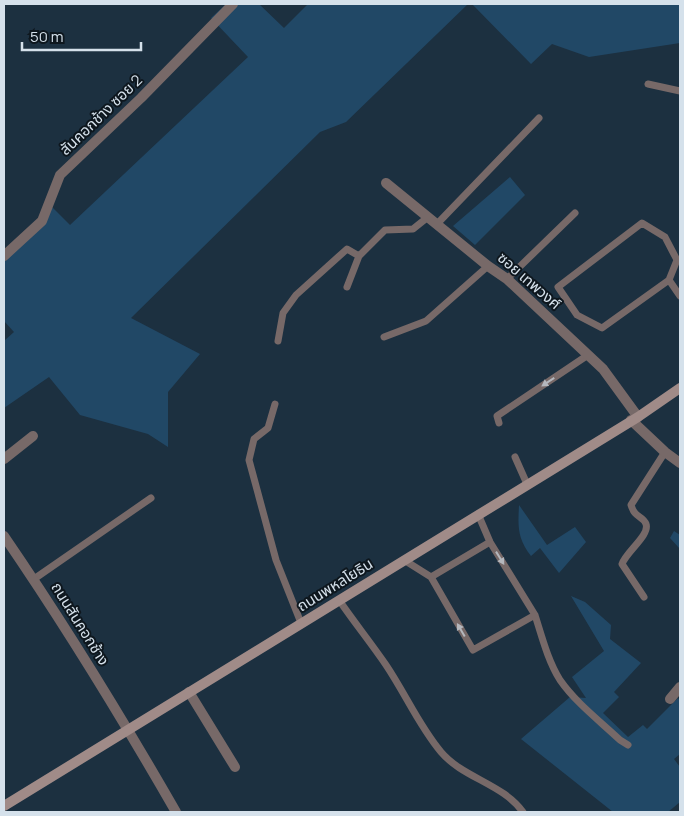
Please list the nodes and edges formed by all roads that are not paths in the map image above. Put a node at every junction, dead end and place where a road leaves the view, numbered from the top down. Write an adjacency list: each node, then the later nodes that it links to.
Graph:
1 (233, 4): 9 (street, สันคอกช้าง ซอย 2)
2 (648, 84): 3 (lane)
3 (680, 91)
4 (539, 118): 8 (lane)
5 (386, 183): 7 (street, ซอย เทพวงศ์)
6 (575, 214): 12 (lane)
7 (428, 217): 8 (street, ซอย เทพวงศ์); 10 (lane)
8 (437, 224): 11 (street, ซอย เทพวงศ์)
9 (4, 256)
10 (359, 256): 14 (lane); 17 (lane)
11 (488, 266): 12 (street, ซอย เทพวงศ์); 16 (lane)
12 (507, 279): 18 (street, ซอย เทพวงศ์)
13 (669, 280): 13 (lane); 15 (lane)
14 (347, 287)
15 (680, 296)
16 (384, 337)
17 (278, 342)
18 (588, 355): 21 (street, ซอย เทพวงศ์); 22 (lane, one-way to 22)
19 (680, 388): 21 (main road, ถนนพหลโยธิน)
20 (275, 404): 39 (lane)
21 (634, 419): 24 (street, ซอย เทพวงศ์); 28 (main road, ถนนพหลโยธิน)
22 (499, 423)
23 (33, 436): 26 (street)
24 (665, 452): 27 (street, ซอย เทพวงศ์); 36 (lane)
25 (515, 457): 28 (lane)
26 (4, 459)
27 (680, 463)
28 (528, 484): 30 (main road, ถนนพหลโยธิน)
29 (152, 498): 35 (lane)
30 (478, 514): 32 (lane); 33 (main road, ถนนพหลโยธิน)
31 (4, 536): 35 (street, ถนนสันคอกช้าง)
32 (490, 542): 34 (lane); 38 (lane, one-way to 38)
33 (404, 560): 34 (lane); 37 (main road, ถนนพหลโยธิน)
34 (431, 578): 38 (lane, one-way to 34)
35 (34, 579): 43 (street, ถนนสันคอกช้าง)
36 (644, 597)
37 (339, 600): 39 (main road, ถนนพหลโยธิน); 48 (lane)
38 (536, 615): 44 (lane)
39 (301, 623): 41 (main road, ถนนพหลโยธิน)
40 (680, 687): 42 (street)
41 (189, 692): 43 (main road, ถนนพหลโยธิน); 45 (street)
42 (670, 698)
43 (128, 730): 46 (main road, ถนนพหลโยธิน); 47 (street, ถนนสันคอกช้าง)
44 (628, 745)
45 (235, 767)
46 (4, 806)
47 (176, 812)
48 (524, 812)

